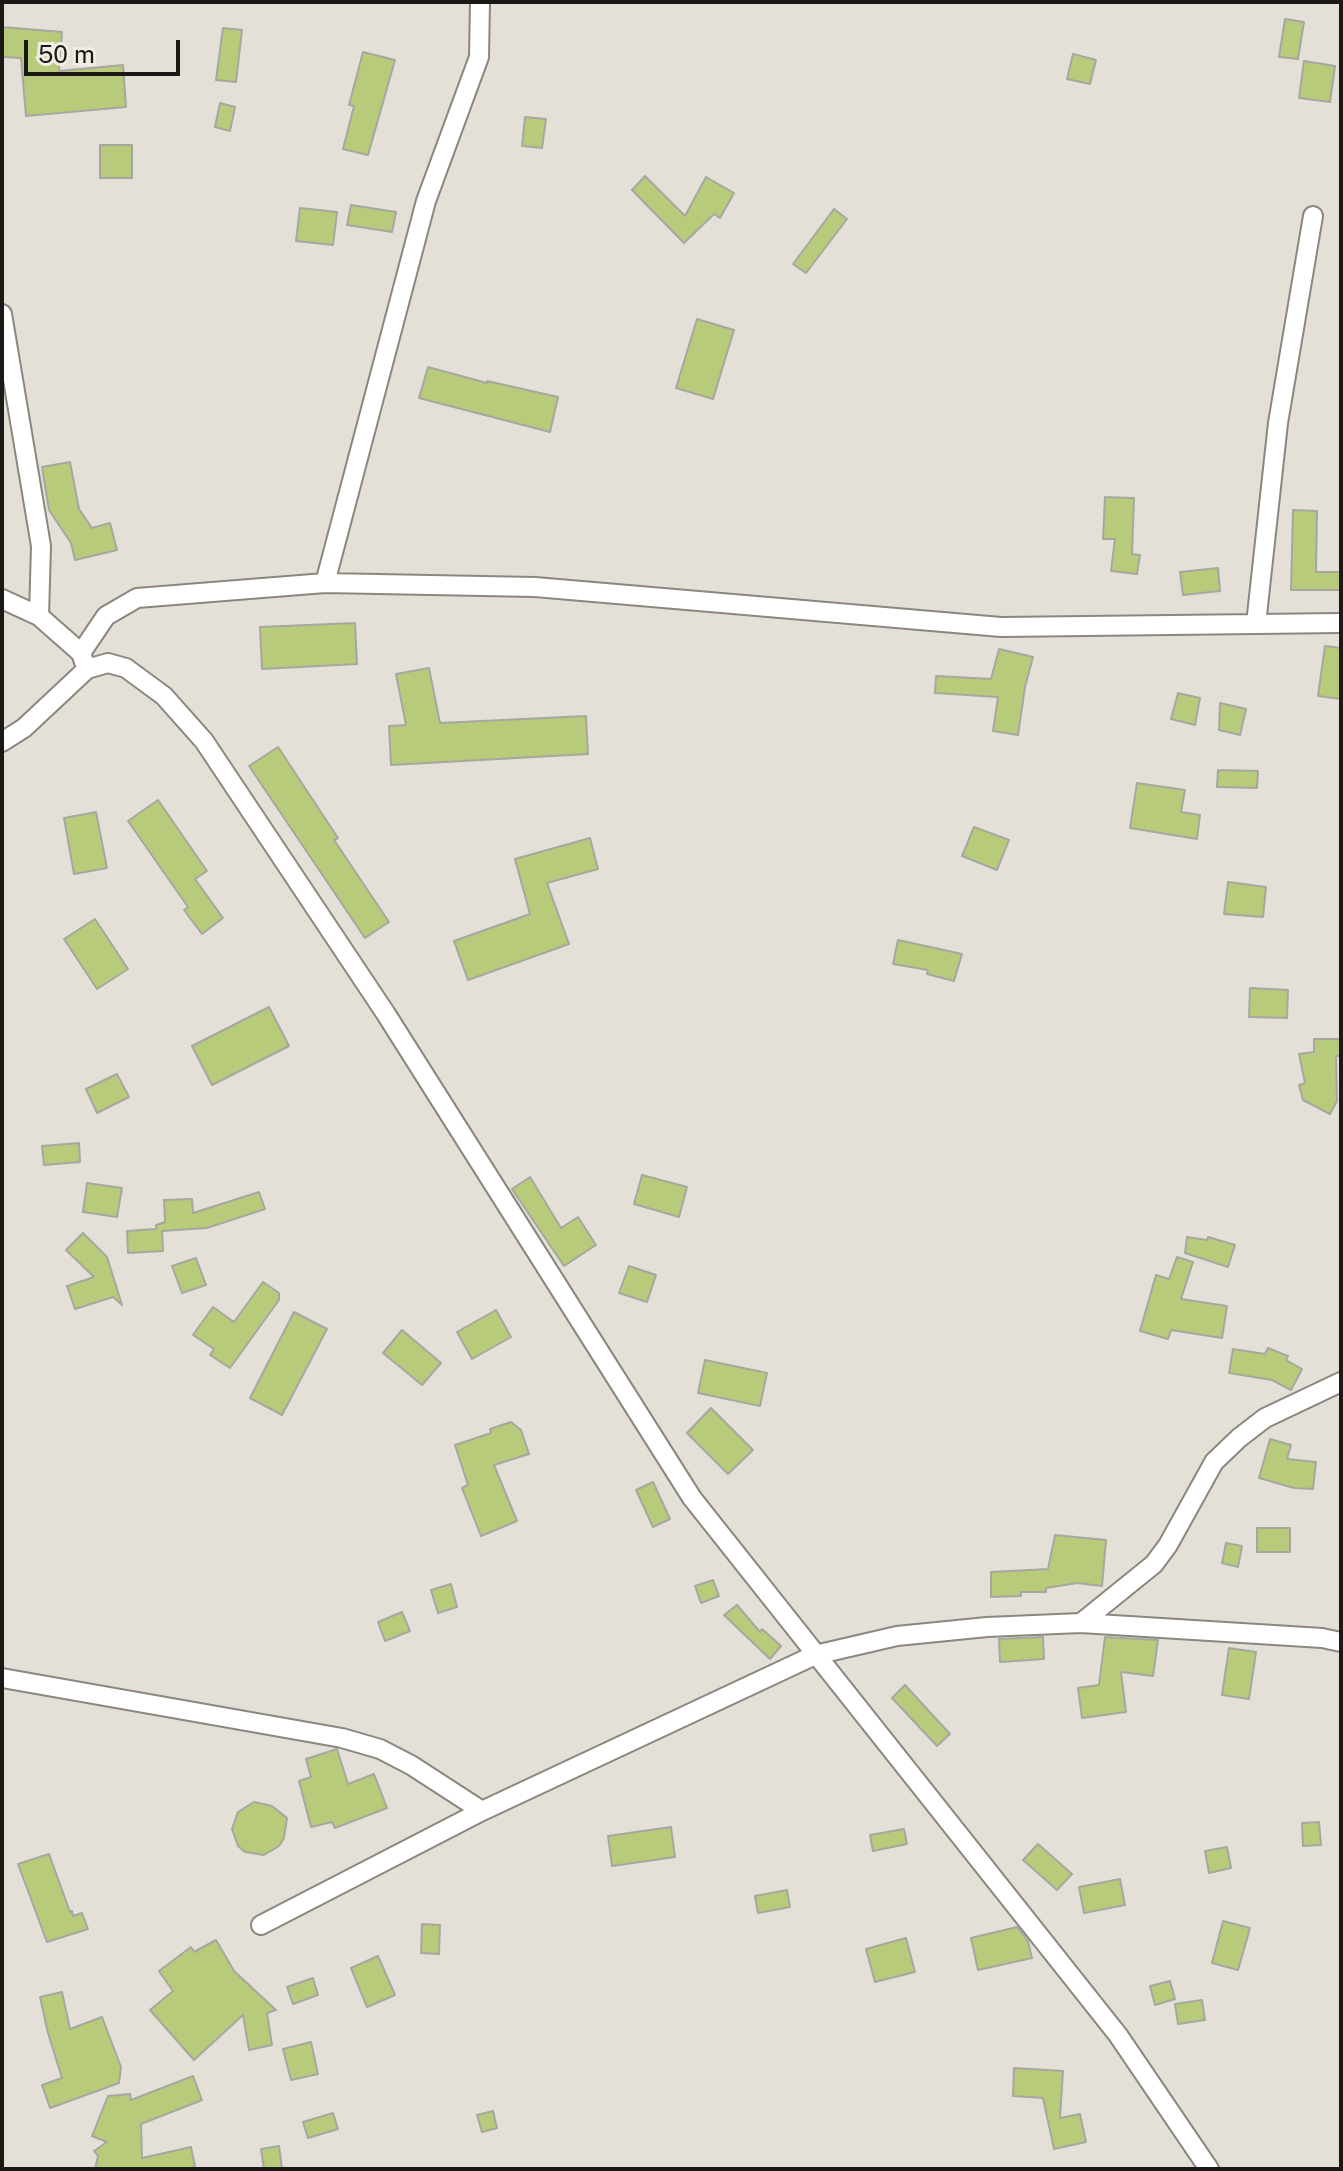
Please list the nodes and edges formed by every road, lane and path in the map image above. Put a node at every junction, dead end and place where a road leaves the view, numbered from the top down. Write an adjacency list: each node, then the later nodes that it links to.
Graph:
1 (480, 2): 4 (street)
2 (1313, 216): 8 (street)
3 (2, 314): 6 (street)
4 (325, 583): 8 (street); 9 (street)
5 (2, 599): 6 (street)
6 (39, 616): 9 (street)
7 (1341, 623): 8 (street)
8 (1256, 624)
9 (84, 661): 10 (street); 14 (street)
10 (2, 742)
11 (1341, 1382): 12 (street)
12 (1081, 1623): 13 (street); 14 (street)
13 (1341, 1642)
14 (815, 1655): 16 (street); 18 (street)
15 (2, 1678): 16 (street)
16 (482, 1811): 17 (street)
17 (261, 1925)
18 (1209, 2169)

